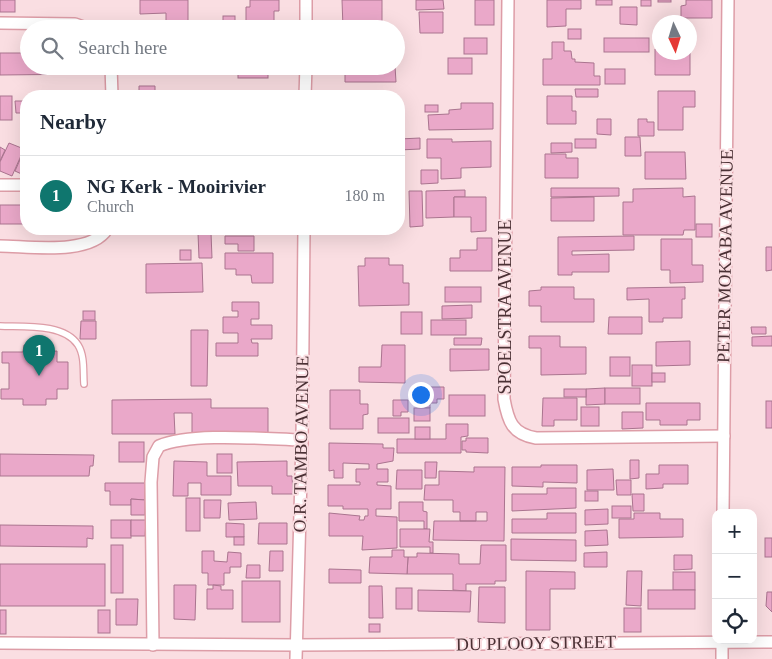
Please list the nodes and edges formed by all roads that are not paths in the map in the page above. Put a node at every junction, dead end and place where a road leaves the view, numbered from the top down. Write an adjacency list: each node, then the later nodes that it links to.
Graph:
1 (306, 0): 4 (street)
2 (508, 0): 18 (street, SPOELSTRA AVENUE)
3 (728, 0): 18 (street, PETER MOKABA AVENUE)
4 (306, 20)
5 (0, 23): 6 (street)
6 (20, 23)
7 (111, 75): 9 (street)
8 (306, 75): 10 (street)
9 (112, 90)
10 (306, 90)
11 (0, 185): 12 (street)
12 (20, 185)
13 (101, 235): 15 (street)
14 (304, 235): 19 (street, O.R. TAMBO AVENUE)
15 (0, 246)
16 (0, 326): 17 (lane)
17 (84, 384)
18 (724, 436): 20 (street, PETER MOKABA AVENUE)
19 (302, 440): 26 (street); 27 (street, O.R. TAMBO AVENUE)
20 (723, 509)
21 (712, 641): 27 (street, DU PLOOY STREET)
22 (757, 642): 23 (street, DU PLOOY STREET)
23 (772, 642)
24 (0, 643): 26 (street, DU PLOOY STREET)
25 (722, 644): 29 (street)
26 (154, 645): 27 (street, DU PLOOY STREET)
27 (296, 646): 28 (street, O.R. TAMBO AVENUE)
28 (296, 659)
29 (722, 659)

